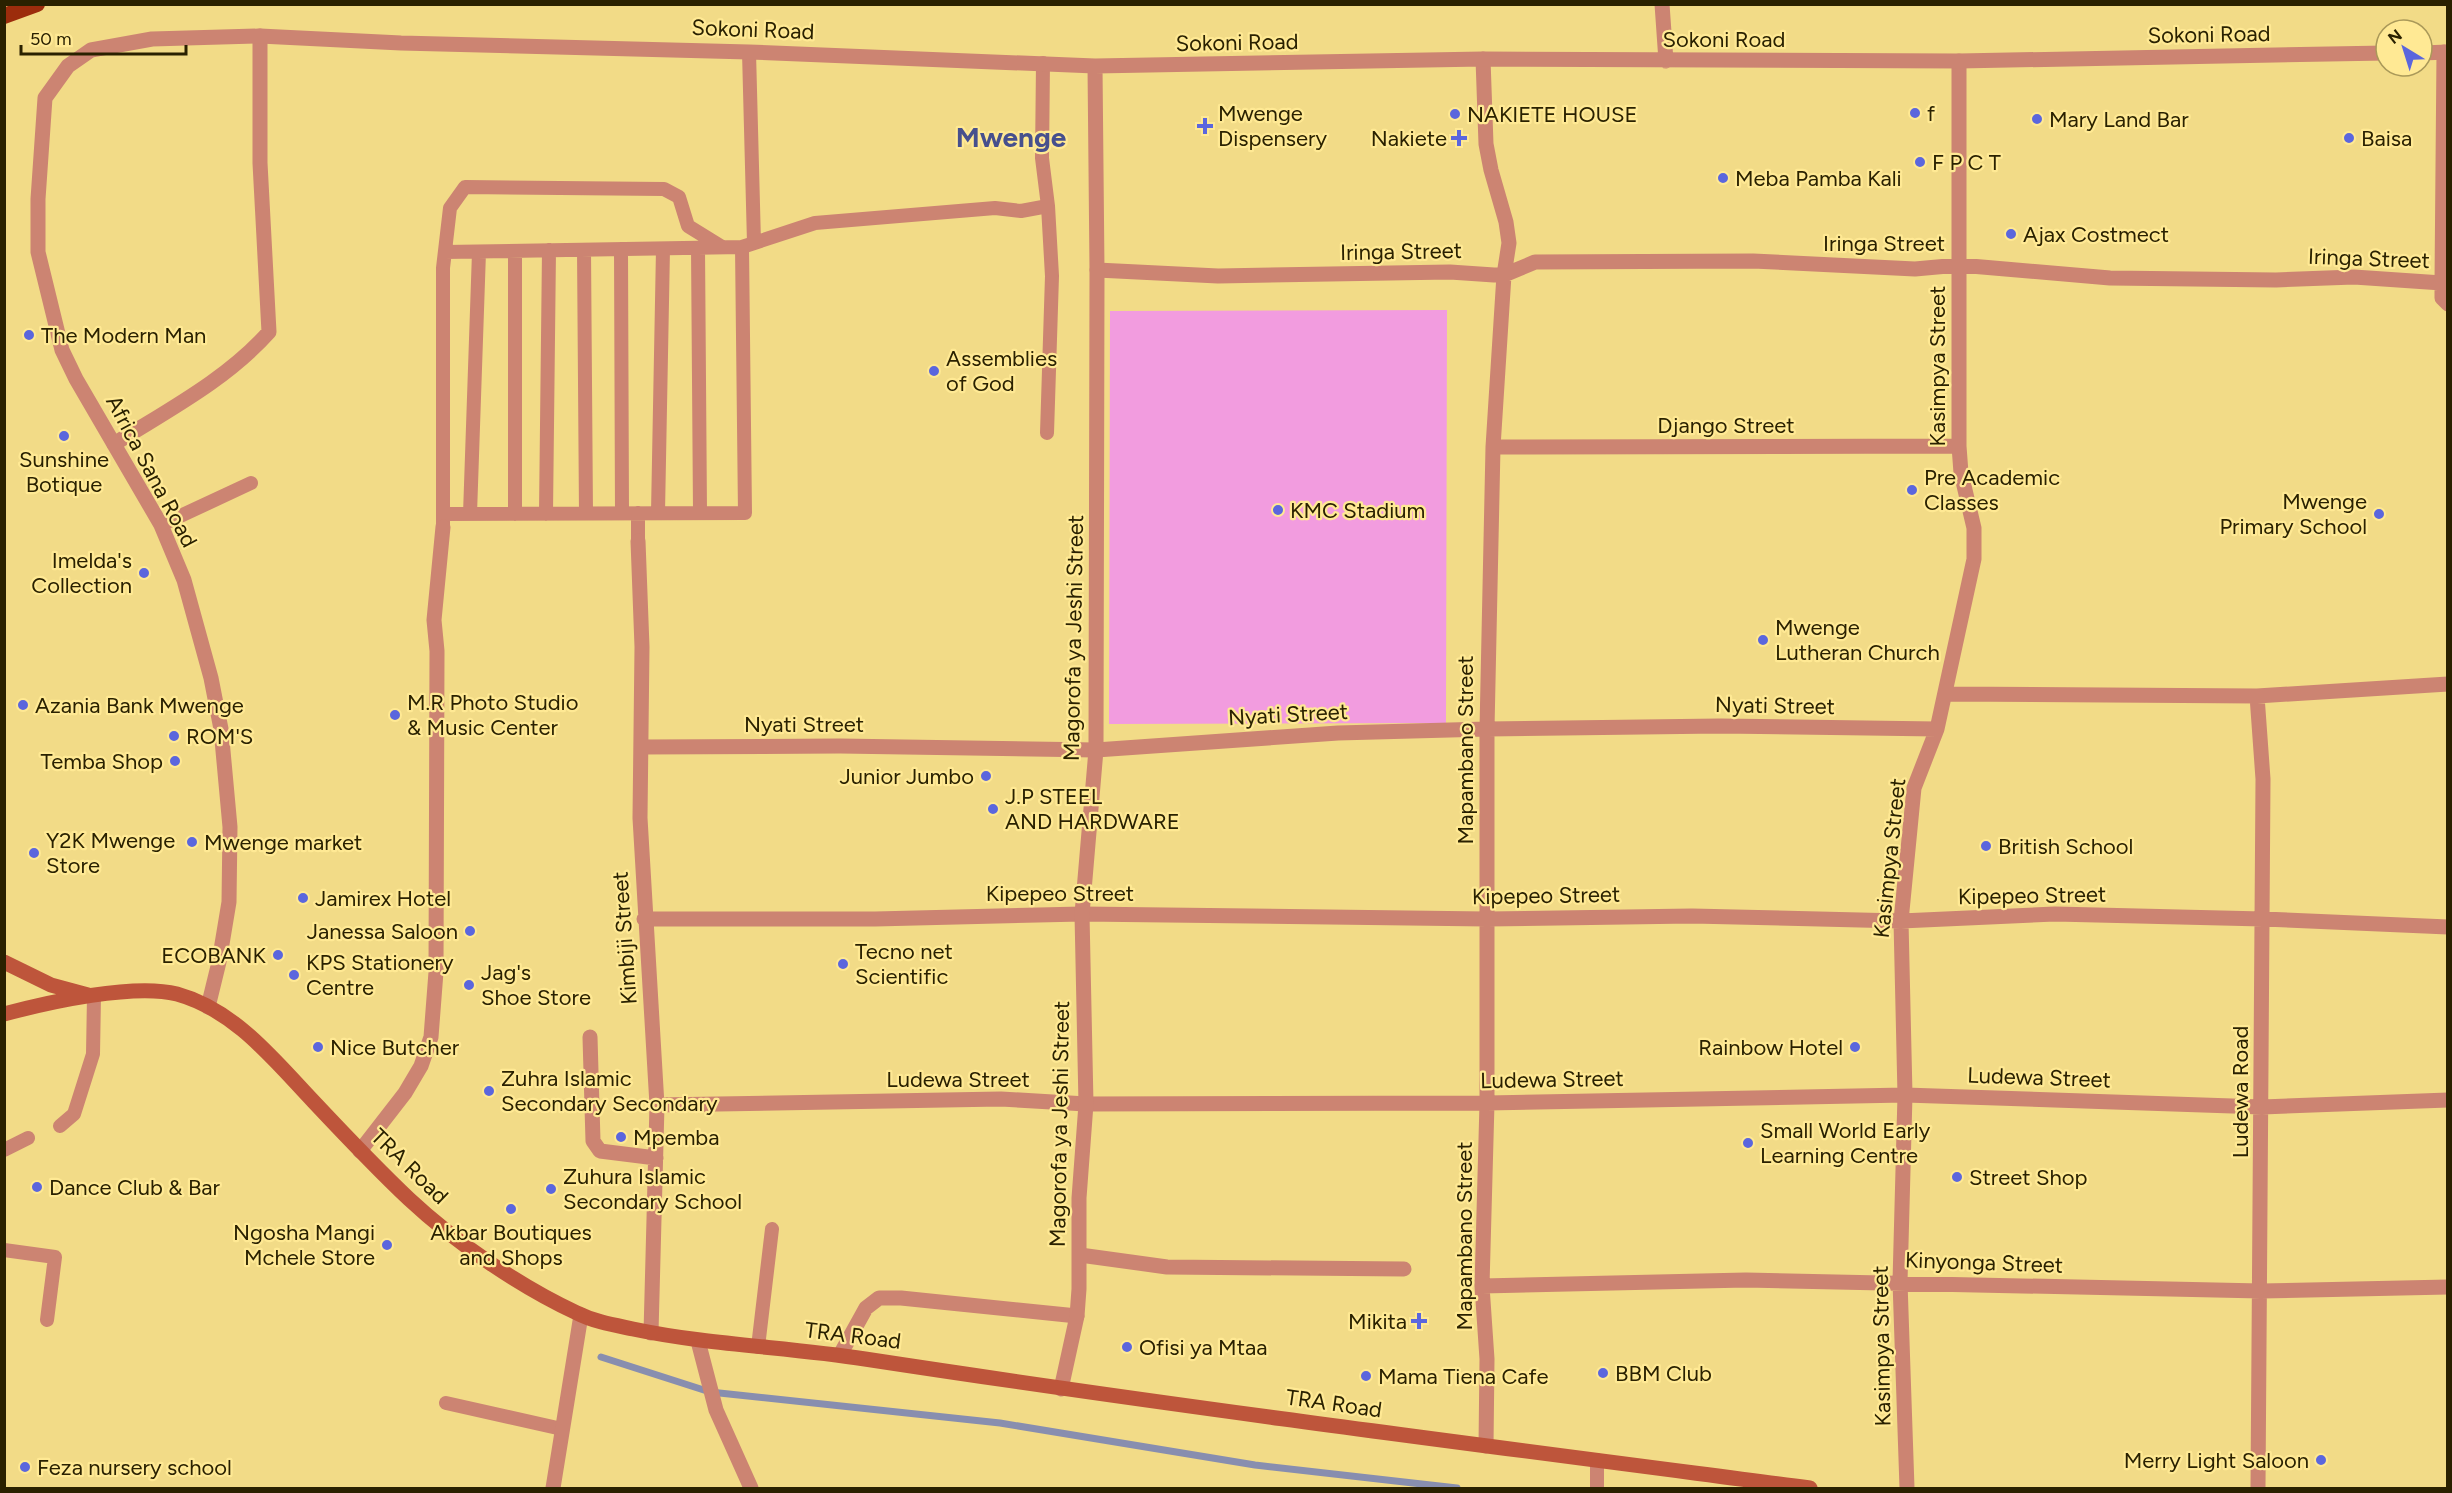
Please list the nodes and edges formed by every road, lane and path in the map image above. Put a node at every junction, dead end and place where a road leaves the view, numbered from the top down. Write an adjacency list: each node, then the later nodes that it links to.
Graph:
1 (37, 4): 3 (highway)
2 (1662, 4): 11 (street)
3 (4, 16)
4 (260, 36): 5 (street, Sokoni Road); 6 (street, Sokoni Road); 31 (street)
5 (91, 50): 31 (street, Africa Sana Road)
6 (749, 52): 12 (street, Sokoni Road); 15 (lane)
7 (2446, 52): 28 (street, Iringa Street)
8 (2374, 53): 10 (street, Sokoni Road)
9 (1483, 59): 11 (street, Sokoni Road); 13 (street, Sokoni Road); 27 (street, Mapambano Street)
10 (1959, 61): 11 (street, Sokoni Road); 25 (street, Kasimpya Street)
11 (1666, 62)
12 (1043, 63): 13 (street, Sokoni Road); 14 (lane)
13 (1095, 66): 26 (street, Magorofa ya Jeshi Street)
14 (1048, 206): 15 (lane); 30 (lane)
15 (748, 245): 16 (lane); 35 (lane)
16 (722, 247): 17 (lane); 23 (lane)
17 (699, 248): 19 (lane); 35 (lane)
18 (621, 249): 19 (lane); 21 (lane); 37 (lane)
19 (663, 249): 39 (lane)
20 (549, 250): 21 (lane); 22 (lane); 42 (lane)
21 (584, 250): 36 (lane)
22 (515, 251): 24 (lane); 41 (lane)
23 (445, 252): 24 (lane); 43 (lane)
24 (479, 252): 40 (lane)
25 (1959, 265): 27 (street, Iringa Street); 28 (street, Iringa Street); 32 (street, Kasimpya Street)
26 (1098, 270): 27 (street, Iringa Street); 52 (street, Magorofa ya Jeshi Street)
27 (1504, 275): 33 (street, Mapambano Street)
28 (2442, 283): 29 (street)
29 (2448, 304)
30 (1047, 433)
31 (114, 444): 44 (street, Africa Sana Road)
32 (1959, 446): 33 (street, Django Street); 47 (street, Kasimpya Street)
33 (1493, 447): 49 (street, Mapambano Street)
34 (252, 483): 44 (lane)
35 (700, 511): 39 (lane)
36 (586, 513): 37 (lane); 42 (lane)
37 (622, 513): 38 (lane)
38 (638, 513): 39 (lane); 45 (lane)
39 (658, 513)
40 (470, 514): 41 (lane); 43 (lane)
41 (515, 514): 42 (lane)
42 (546, 514)
43 (443, 520): 73 (street)
44 (161, 525): 61 (street, Africa Sana Road)
45 (638, 541): 51 (street, Kimbiji Street)
46 (2448, 684): 48 (street)
47 (1946, 694): 48 (street); 50 (street, Kasimpya Street)
48 (2258, 696): 56 (street, Ludewa Road)
49 (1487, 729): 50 (street, Nyati Street); 52 (street, Nyati Street); 55 (street, Mapambano Street)
50 (1937, 729): 57 (street, Kasimpya Street)
51 (641, 747): 52 (street, Nyati Street); 54 (street, Kimbiji Street)
52 (1096, 750): 53 (street, Magorofa ya Jeshi Street)
53 (1082, 914): 54 (street, Kipepeo Street); 55 (street, Kipepeo Street); 67 (street, Magorofa ya Jeshi Street)
54 (644, 919): 68 (street, Kimbiji Street)
55 (1487, 919): 57 (street, Kipepeo Street); 66 (street, Mapambano Street)
56 (2263, 919): 57 (street, Kipepeo Street); 58 (street, Kipepeo Street); 69 (street, Ludewa Road)
57 (1901, 921): 64 (street, Kasimpya Street)
58 (2448, 927)
59 (4, 962): 60 (main road)
60 (94, 996): 61 (main road, TRA Road); 62 (main road, TRA Road); 70 (lane)
61 (208, 1007): 73 (main road, TRA Road)
62 (4, 1014)
63 (590, 1037): 74 (street)
64 (1905, 1095): 66 (street, Ludewa Street); 69 (street, Ludewa Street); 79 (street, Kasimpya Street)
65 (2448, 1100): 69 (street, Ludewa Street)
66 (1487, 1103): 67 (street, Ludewa Street); 80 (street, Mapambano Street)
67 (1086, 1104): 68 (street, Ludewa Street); 77 (street, Magorofa ya Jeshi Street)
68 (657, 1105): 74 (street, Kimbiji Street)
69 (2262, 1107): 82 (street, Ludewa Road)
70 (60, 1126)
71 (28, 1138): 72 (lane)
72 (4, 1150)
73 (360, 1151): 83 (main road, TRA Road)
74 (656, 1158): 86 (street, Kimbiji Street)
75 (772, 1229): 88 (lane)
76 (4, 1250): 85 (lane)
77 (1080, 1255): 78 (street); 84 (street, Magorofa ya Jeshi Street)
78 (1404, 1269)
79 (1900, 1282): 80 (street, Kinyonga Street); 82 (street, Kinyonga Street); 99 (street, Kasimpya Street)
80 (1482, 1286): 93 (street, Mapambano Street)
81 (2448, 1287): 82 (street, Kinyonga Street)
82 (2262, 1291): 100 (street, Ludewa Road)
83 (581, 1315): 86 (main road, TRA Road); 92 (street)
84 (1077, 1316): 89 (street); 90 (street, Magorofa ya Jeshi Street)
85 (46, 1320)
86 (651, 1333): 87 (main road, TRA Road)
87 (698, 1341): 88 (main road, TRA Road); 96 (street)
88 (758, 1347): 89 (main road, TRA Road)
89 (840, 1355): 90 (main road, TRA Road)
90 (1061, 1389): 93 (main road, TRA Road)
91 (446, 1403): 92 (lane)
92 (562, 1429): 95 (street)
93 (1486, 1446): 94 (main road, TRA Road)
94 (1597, 1460): 97 (lane); 98 (main road, TRA Road)
95 (553, 1488)
96 (751, 1488)
97 (1597, 1488)
98 (1810, 1488)
99 (1907, 1488)
100 (2258, 1488)

